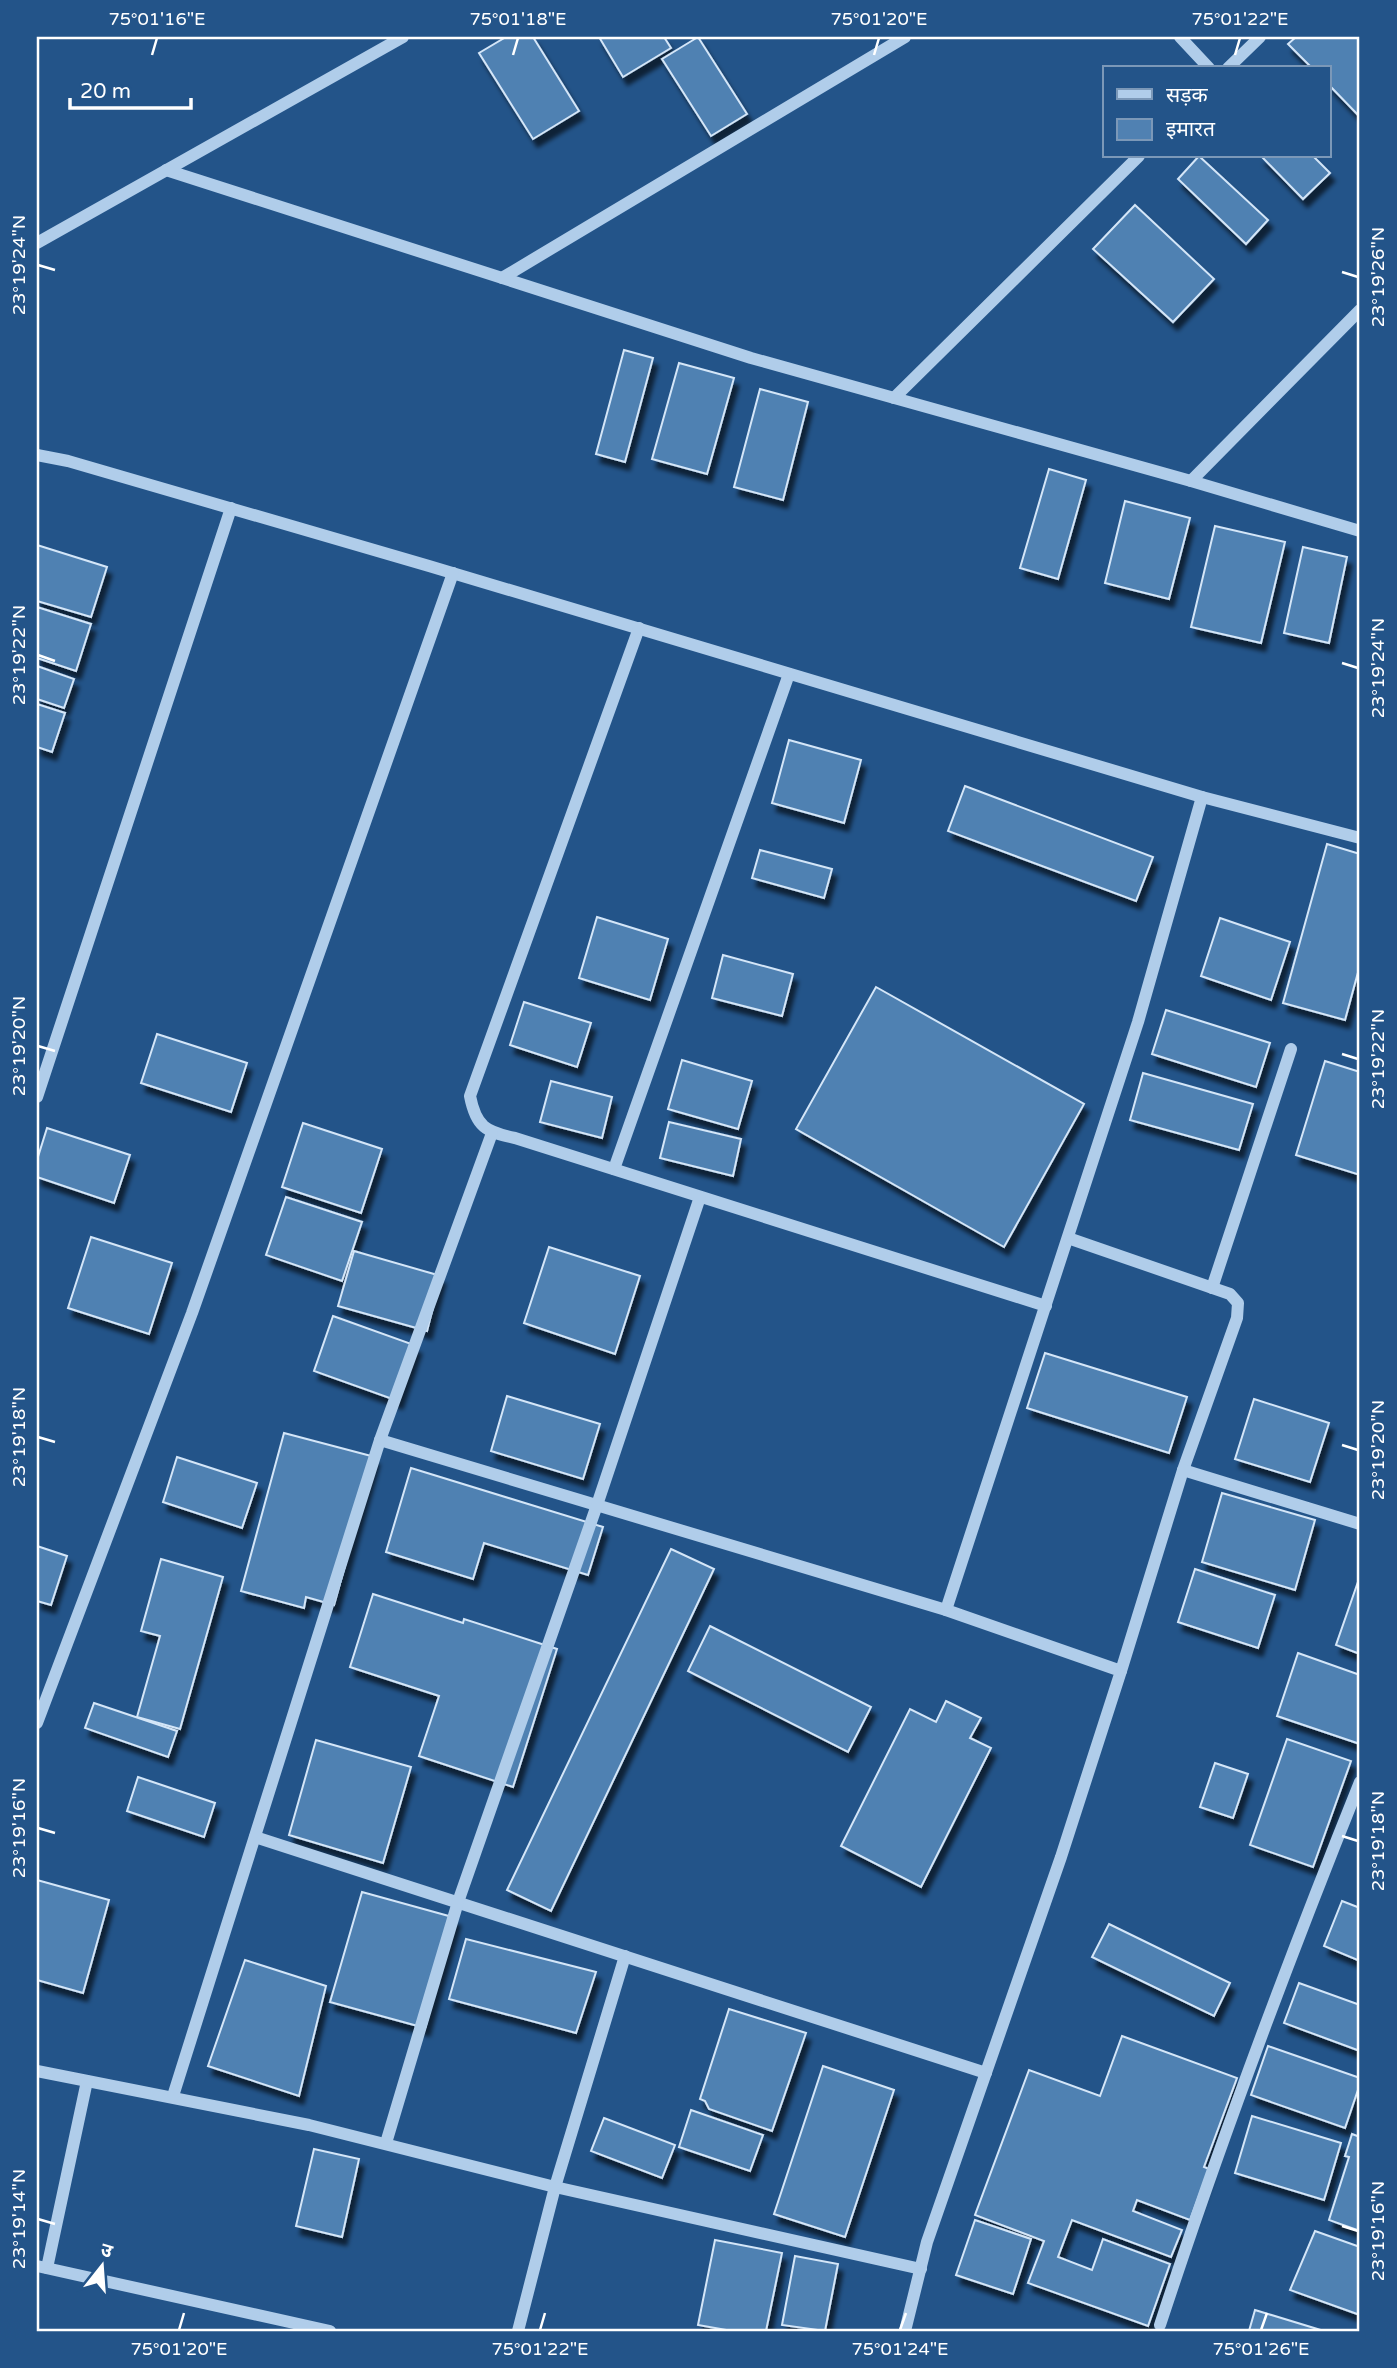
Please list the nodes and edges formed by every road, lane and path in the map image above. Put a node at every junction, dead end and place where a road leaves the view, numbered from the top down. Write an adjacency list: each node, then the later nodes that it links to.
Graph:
1 (403, 37): 8 (street)
2 (905, 37): 10 (street)
3 (1180, 37): 5 (street)
4 (1260, 37): 6 (street)
5 (1207, 66)
6 (1230, 66)
7 (1137, 158): 12 (street)
8 (166, 170): 9 (street); 10 (street)
9 (37, 243)
10 (502, 278): 12 (street)
11 (1360, 310): 14 (street)
12 (894, 398): 14 (street)
13 (37, 454): 15 (street)
14 (1191, 481): 16 (street)
15 (231, 508): 17 (street); 23 (street)
16 (1360, 531)
17 (453, 573): 18 (street); 36 (street)
18 (639, 628): 19 (street); 24 (street)
19 (789, 674): 20 (street); 25 (street)
20 (1202, 797): 21 (street); 27 (street)
21 (1360, 838)
22 (1291, 1049): 28 (street)
23 (37, 1097)
24 (492, 1133): 25 (street); 30 (street)
25 (614, 1169): 26 (street)
26 (700, 1197): 29 (street); 32 (street)
27 (1068, 1238): 28 (street); 29 (street)
28 (1212, 1288): 31 (street)
29 (1046, 1306): 34 (street)
30 (380, 1440): 32 (street); 38 (street)
31 (1182, 1470): 33 (street); 35 (street)
32 (597, 1505): 34 (street); 39 (street)
33 (1360, 1524)
34 (946, 1609): 35 (street)
35 (1121, 1671): 42 (street)
36 (37, 1723)
37 (1360, 1782): 49 (street)
38 (255, 1836): 39 (street); 44 (street)
39 (458, 1902): 40 (street); 45 (street)
40 (625, 1956): 42 (street); 46 (street)
41 (37, 2071): 43 (street)
42 (986, 2073): 48 (street)
43 (87, 2081): 44 (street); 47 (street)
44 (173, 2096): 45 (street)
45 (386, 2143): 46 (street)
46 (555, 2186): 48 (street); 51 (street)
47 (42, 2267): 50 (street)
48 (921, 2269): 52 (street)
49 (1160, 2325)
50 (330, 2331)
51 (518, 2331)
52 (905, 2331)

